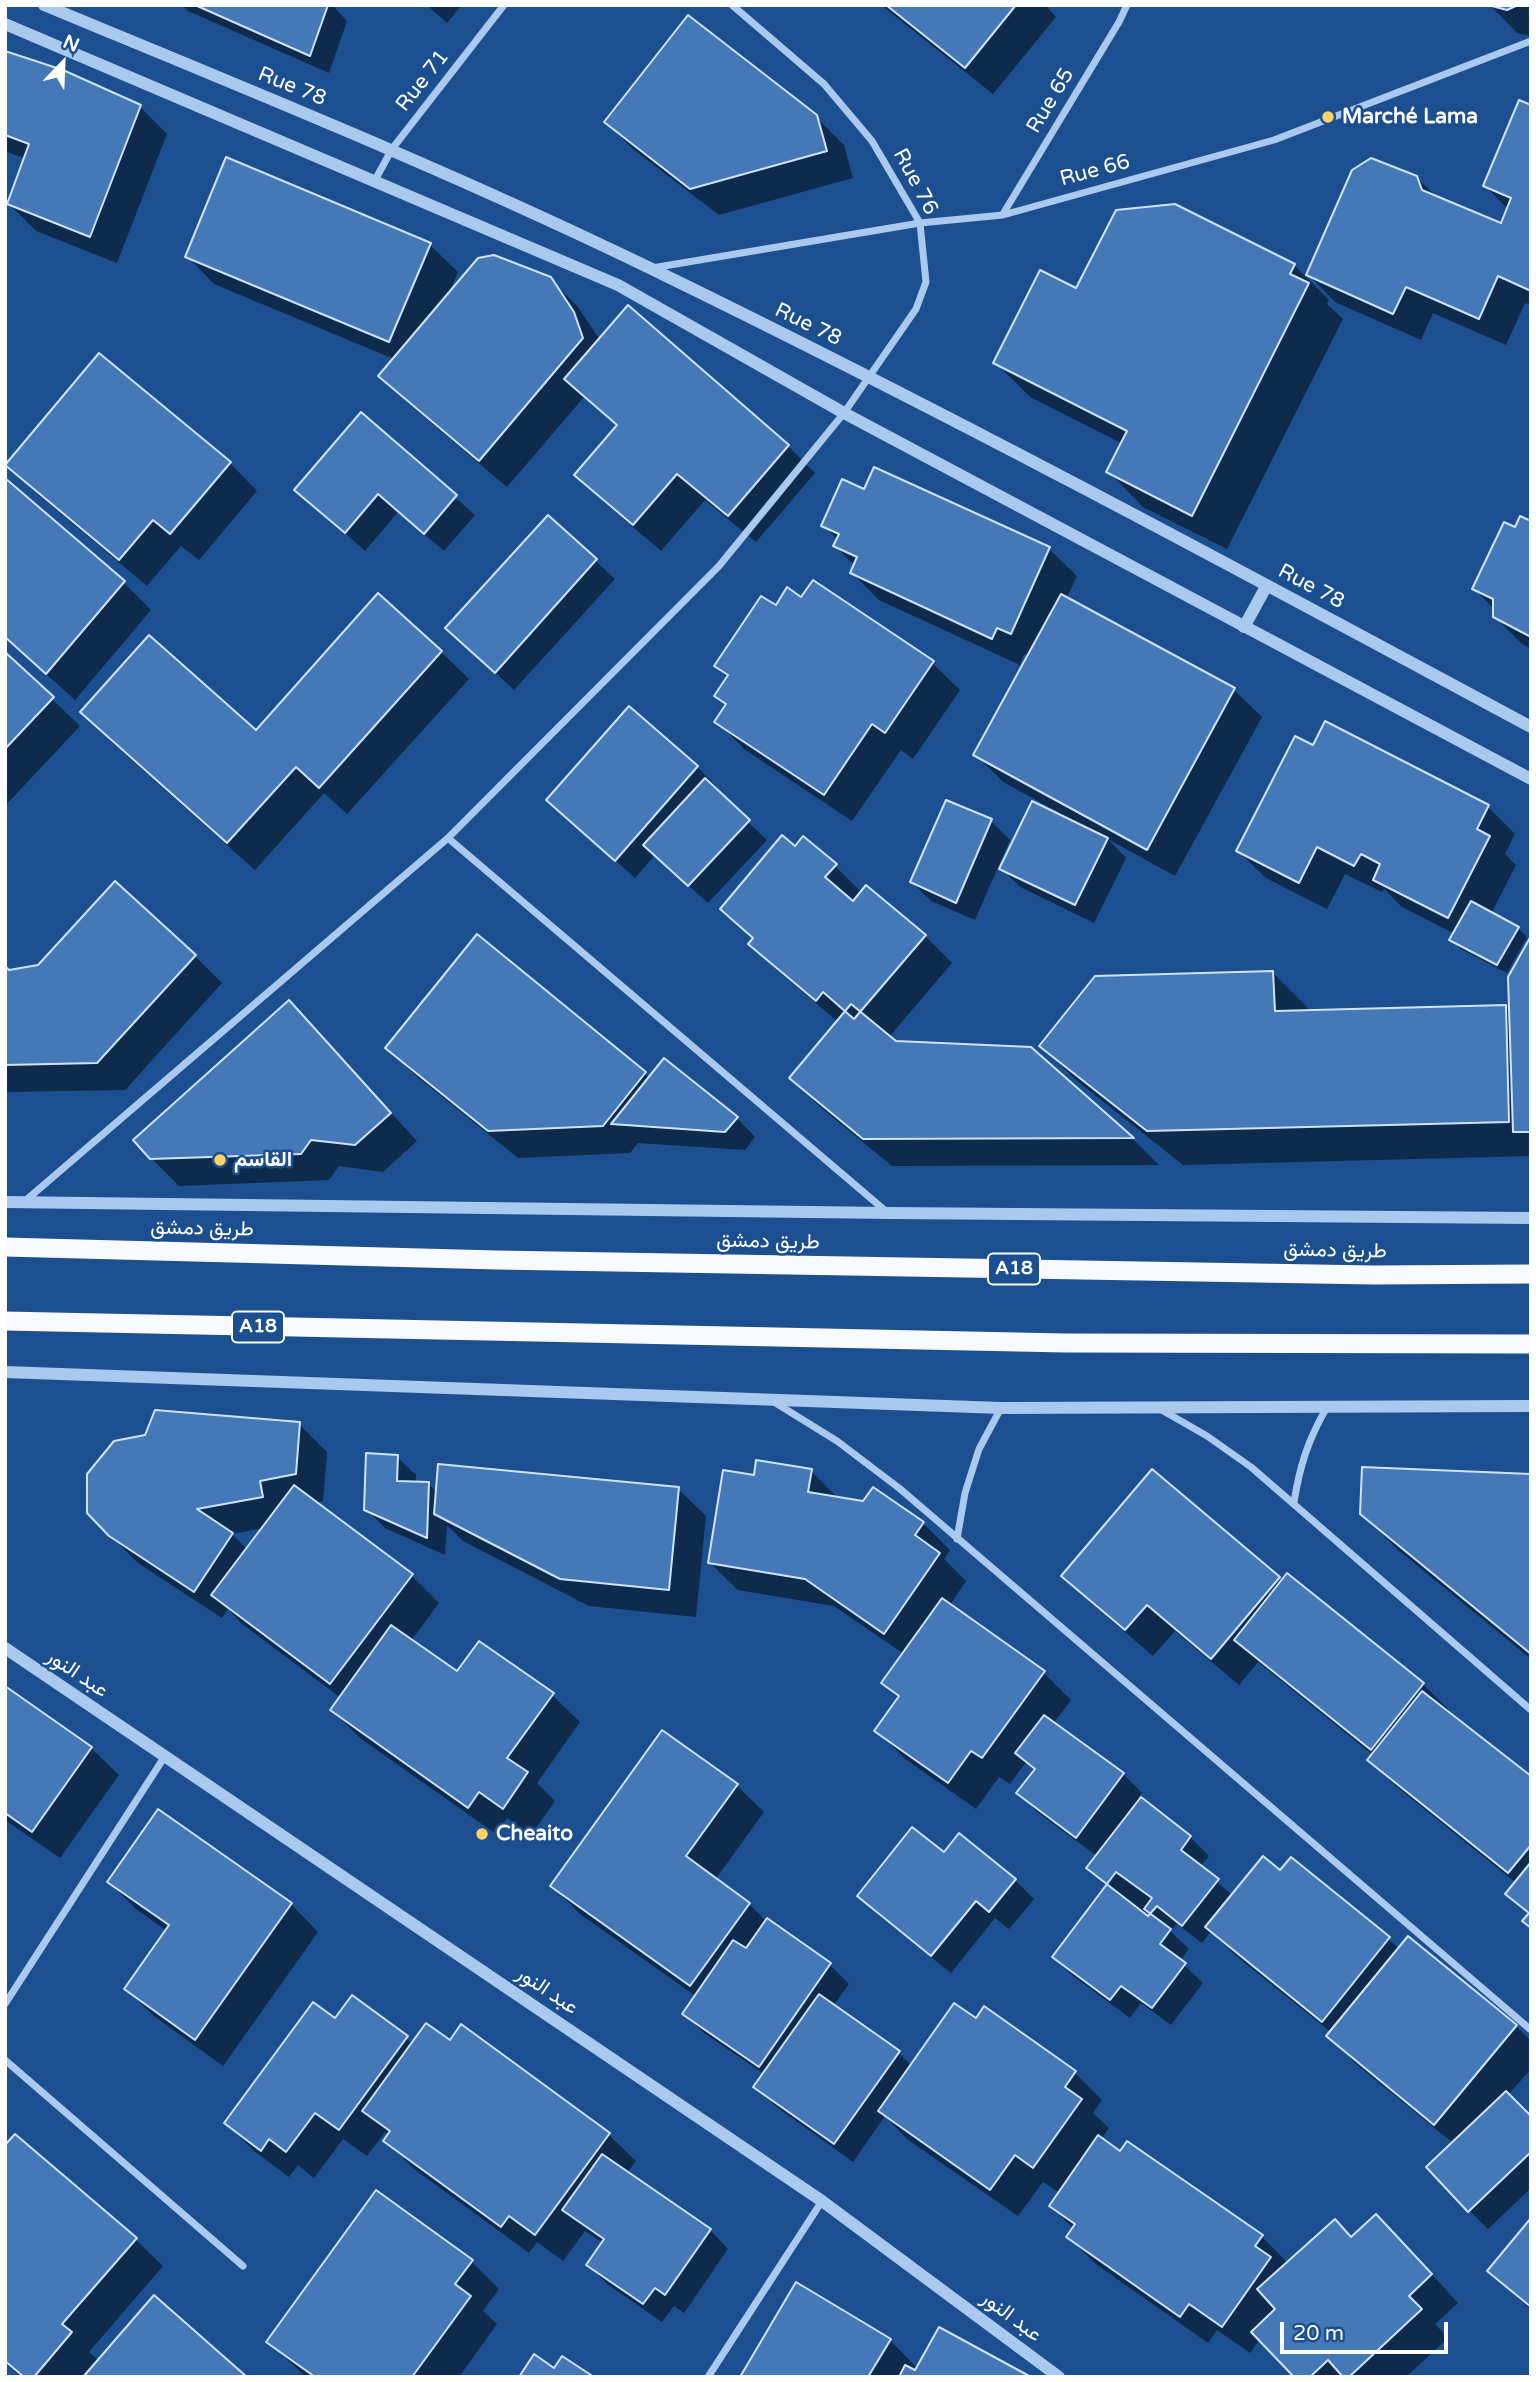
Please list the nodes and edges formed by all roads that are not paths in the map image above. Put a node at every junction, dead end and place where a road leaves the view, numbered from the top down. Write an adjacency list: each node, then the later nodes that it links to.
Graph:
1 (44, 5): 7 (street, Rue 78)
2 (504, 5): 7 (street, Rue 71)
3 (732, 5): 10 (street, Rue 76)
4 (1127, 5): 9 (street, Rue 65)
5 (5, 24): 8 (street)
6 (1531, 41): 9 (street, Rue 66)
7 (392, 149): 8 (street, Rue 71); 11 (street, Rue 78)
8 (374, 182): 13 (street)
9 (1003, 215): 10 (street, Rue 66)
10 (919, 223): 11 (street, Rue 66); 12 (street, Rue 76)
11 (651, 268): 12 (street, Rue 78)
12 (869, 377): 13 (street, Rue 76); 14 (street, Rue 78)
13 (844, 413): 15 (street); 18 (street, Rue 76)
14 (1267, 585): 15 (street); 16 (street, Rue 78)
15 (1244, 627): 17 (street)
16 (1531, 727)
17 (1531, 779)
18 (448, 838): 20 (street, Rue 76); 21 (street)
19 (5, 1202): 20 (street)
20 (23, 1203): 21 (street)
21 (889, 1213): 22 (street)
22 (1531, 1218)
23 (5, 1247): 24 (highway, طريق دمشق / A18)
24 (1531, 1274)
25 (5, 1321): 26 (highway, A18)
26 (1531, 1344)
27 (5, 1372): 28 (street)
28 (770, 1400): 31 (street); 34 (street)
29 (1531, 1406): 30 (street)
30 (1326, 1407): 32 (street); 33 (street)
31 (1001, 1408): 32 (street); 34 (street)
32 (1158, 1408): 33 (street)
33 (1294, 1503): 36 (street)
34 (957, 1539): 39 (street)
35 (5, 1648): 37 (street, عبد النور)
36 (1531, 1710)
37 (165, 1756): 38 (street); 41 (street, عبد النور)
38 (5, 2004)
39 (1531, 2030)
40 (5, 2060): 42 (street)
41 (822, 2201): 43 (street); 44 (street, عبد النور)
42 (243, 2266)
43 (708, 2377)
44 (1059, 2377)

